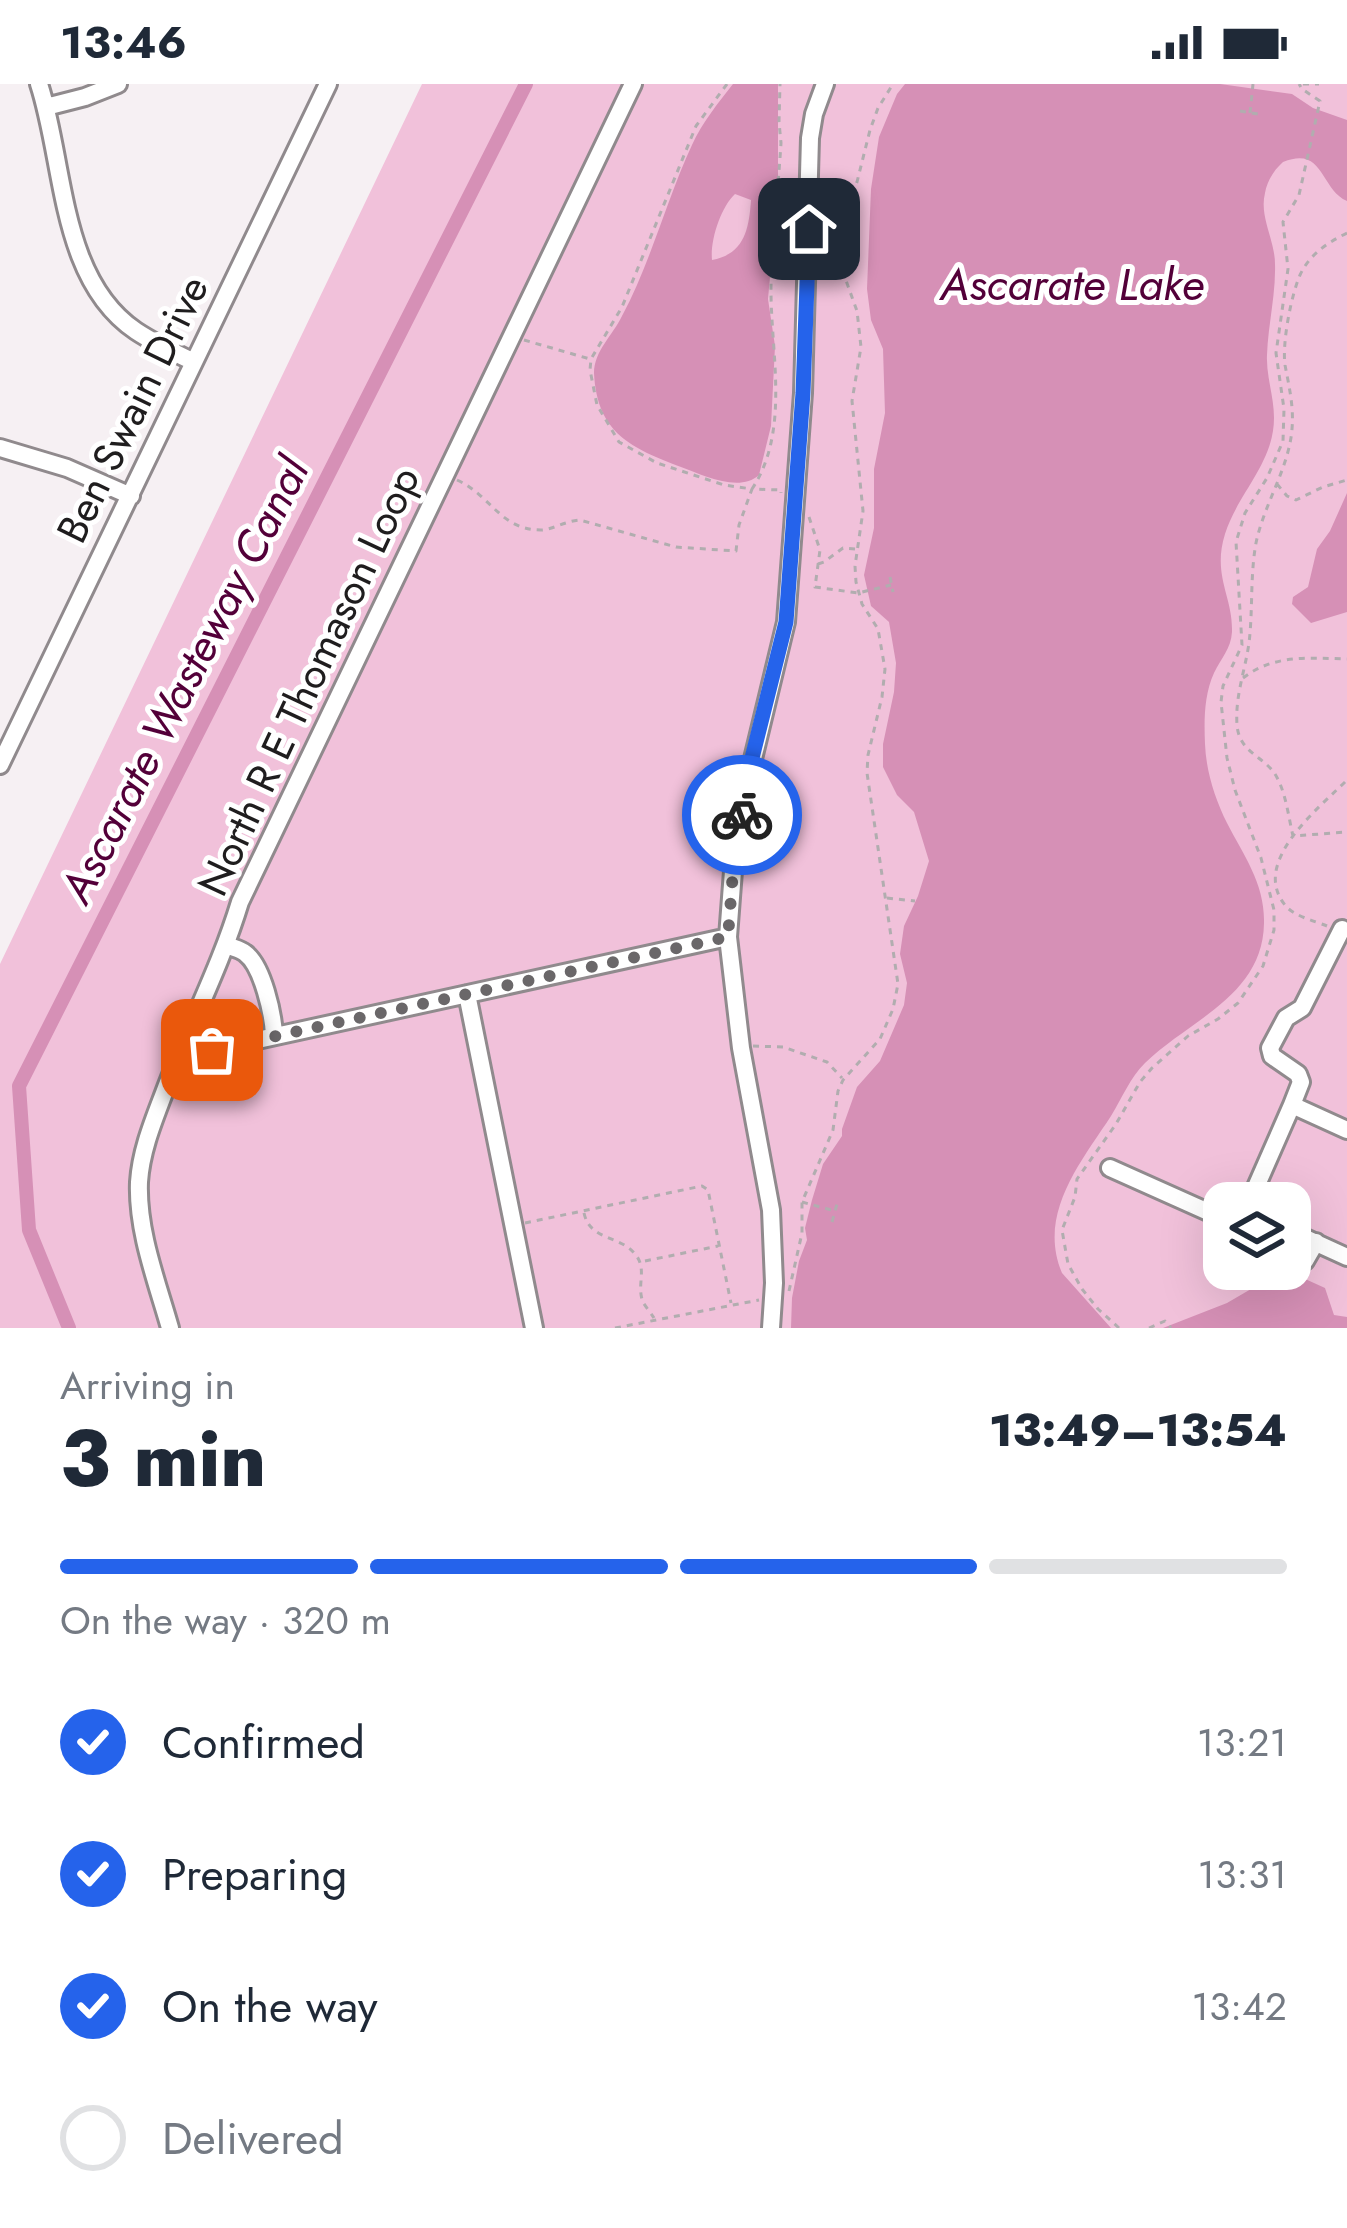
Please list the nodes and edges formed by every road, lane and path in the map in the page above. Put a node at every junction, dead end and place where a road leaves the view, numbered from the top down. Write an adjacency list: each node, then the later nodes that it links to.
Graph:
1 (39, 84): 12 (street)
2 (118, 84): 12 (street)
3 (328, 84): 21 (street, Ben Swain Drive)
4 (633, 84): 19 (street, North R E Thomason Loop)
5 (728, 84): 20 (path)
6 (780, 84): 20 (path)
7 (825, 84): 41 (street)
8 (893, 84): 17 (path)
9 (1253, 84): 14 (path)
10 (1300, 84): 11 (path); 73 (path)
11 (1319, 84)
12 (46, 106): 21 (street)
13 (1240, 112): 14 (path)
14 (1250, 113): 15 (path)
15 (1258, 114)
16 (832, 229): 17 (path)
17 (841, 231): 27 (path)
18 (1347, 232): 25 (path)
19 (512, 335): 20 (path); 23 (street, North R E Thomason Loop)
20 (591, 359)
21 (194, 362): 26 (street, Ben Swain Drive)
22 (0, 448): 26 (street)
23 (445, 475): 28 (path); 42 (street, North R E Thomason Loop)
24 (1344, 481): 25 (path)
25 (1276, 483): 33 (path)
26 (130, 496): 34 (street, Ben Swain Drive)
27 (857, 549): 29 (path); 31 (path)
28 (736, 551)
29 (818, 564)
30 (890, 577): 31 (path)
31 (858, 593): 38 (path)
32 (1347, 659): 33 (path)
33 (1241, 679): 37 (path)
34 (0, 766)
35 (1347, 780): 37 (path)
36 (1347, 832): 37 (path)
37 (1293, 836): 40 (path)
38 (886, 898): 39 (path); 47 (path)
39 (915, 901)
40 (1342, 929): 48 (street)
41 (728, 937): 43 (street); 45 (street)
42 (227, 945): 44 (street); 46 (street, North R E Thomason Loop)
43 (466, 994): 44 (street); 58 (street)
44 (274, 1035): 46 (street)
45 (740, 1048): 47 (path); 65 (street)
46 (179, 1053): 69 (street, North R E Thomason Loop)
47 (843, 1080): 52 (path)
48 (1292, 1106): 49 (street); 51 (street)
49 (1347, 1130)
50 (1110, 1168): 54 (street)
51 (1258, 1182)
52 (802, 1202): 56 (path); 65 (path)
53 (837, 1204): 56 (path)
54 (1203, 1210)
55 (584, 1211): 58 (path); 61 (path); 64 (path)
56 (835, 1211): 57 (path)
57 (832, 1222)
58 (513, 1226): 70 (street)
59 (1311, 1240): 60 (street)
60 (1316, 1242): 62 (street); 63 (street)
61 (720, 1245): 64 (path); 66 (path)
62 (1311, 1251)
63 (1347, 1257)
64 (641, 1262): 67 (path)
65 (780, 1301): 66 (path); 72 (street)
66 (731, 1304): 67 (path)
67 (656, 1319): 71 (path)
68 (1170, 1325): 74 (path)
69 (170, 1328)
70 (534, 1328)
71 (614, 1328)
72 (771, 1328)
73 (1119, 1328)
74 (1149, 1328)

